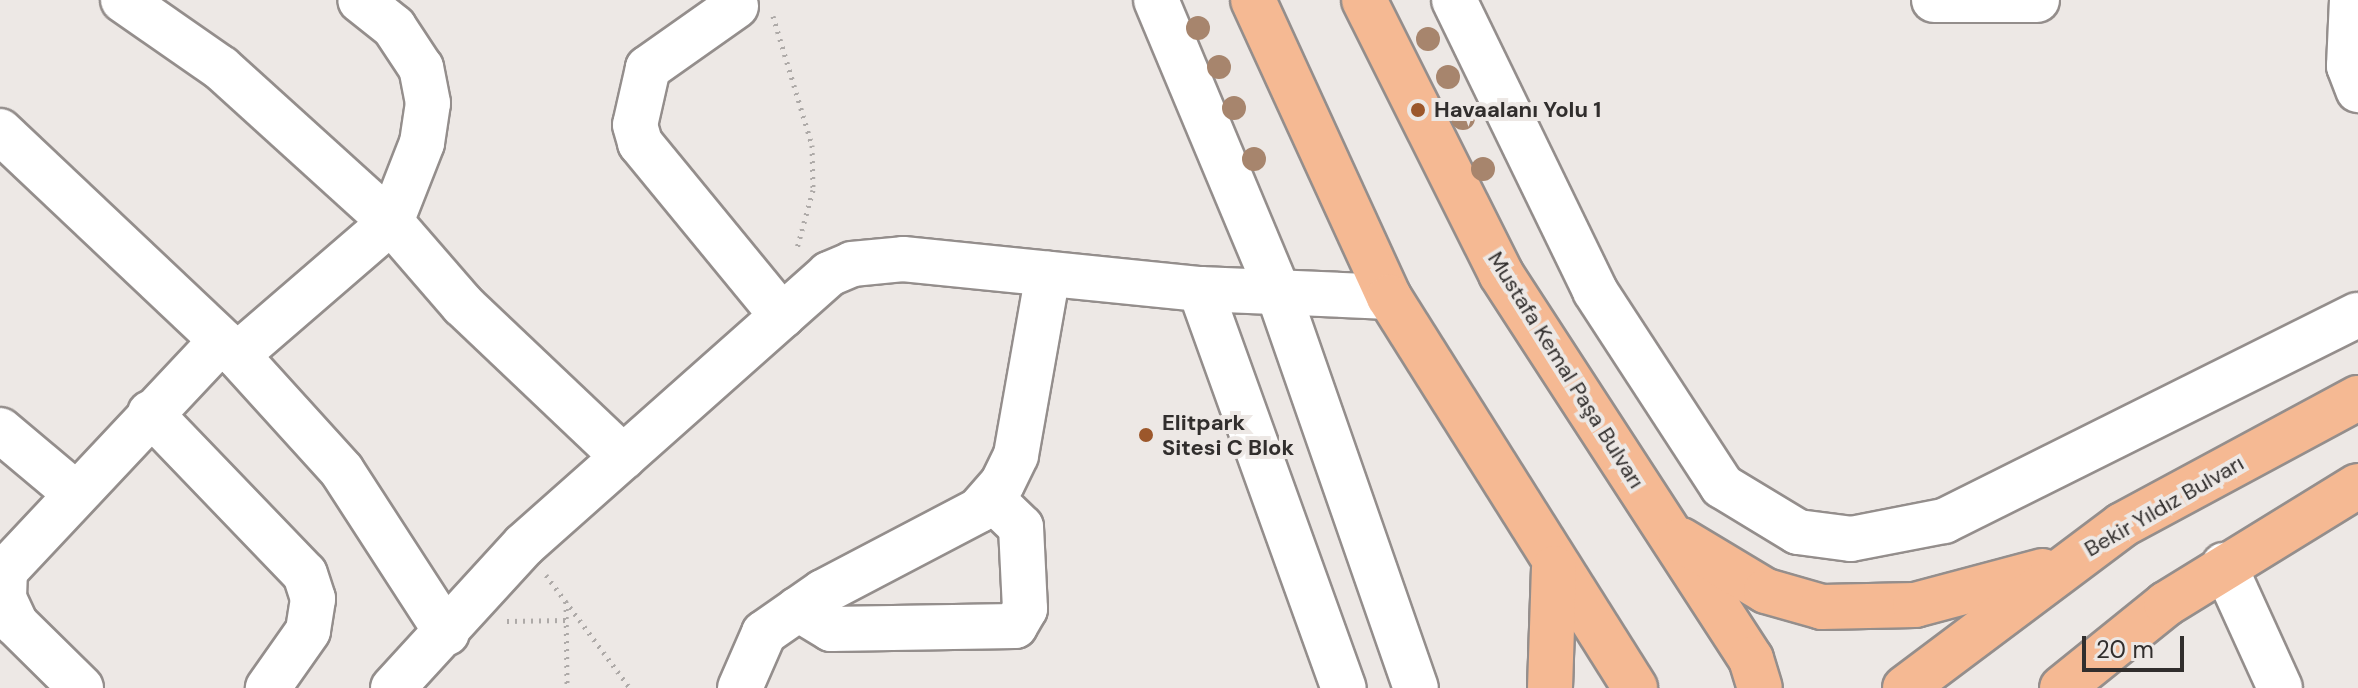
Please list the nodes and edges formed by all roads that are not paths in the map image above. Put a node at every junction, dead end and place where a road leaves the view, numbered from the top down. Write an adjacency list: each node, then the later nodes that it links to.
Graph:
1 (123, 0): 13 (street)
2 (360, 0): 13 (street)
3 (1156, 0): 16 (street)
4 (1253, 0): 17 (main road)
5 (1364, 0): 28 (main road, Mustafa Kemal Paşa Bulvarı)
6 (1454, 0): 19 (street)
7 (1934, 0): 8 (street)
8 (2037, 0)
9 (2352, 0): 11 (street)
10 (736, 6): 18 (street)
11 (2358, 90)
12 (0, 131): 20 (street)
13 (391, 222): 20 (street); 24 (street)
14 (1048, 274): 15 (street); 18 (street); 27 (street)
15 (1200, 289): 16 (street); 39 (street)
16 (1278, 292): 17 (street); 40 (street)
17 (1389, 297): 31 (main road)
18 (773, 305): 24 (street)
19 (2358, 315)
20 (229, 348): 22 (street); 33 (street)
21 (2358, 398): 29 (main road, Bekir Yıldız Bulvarı)
22 (150, 413): 26 (street); 36 (street)
23 (0, 430): 26 (street)
24 (623, 457): 33 (street)
25 (2358, 486): 30 (main road)
26 (74, 492): 35 (street)
27 (991, 498): 32 (street); 32 (street)
28 (1669, 531): 29 (main road); 43 (main road, Mustafa Kemal Paşa Bulvarı)
29 (2064, 565): 44 (main road, Bekir Yıldız Bulvarı)
30 (2224, 565): 34 (main road); 47 (street)
31 (1554, 568): 41 (main road); 42 (main road)
32 (798, 609): 38 (street)
33 (447, 633): 37 (street)
34 (2122, 642): 45 (main road); 46 (main road)
35 (81, 688)
36 (268, 688)
37 (393, 688)
38 (740, 688)
39 (1344, 688)
40 (1416, 688)
41 (1550, 688)
42 (1635, 688)
43 (1760, 688)
44 (1905, 688)
45 (2062, 688)
46 (2097, 688)
47 (2280, 688)

